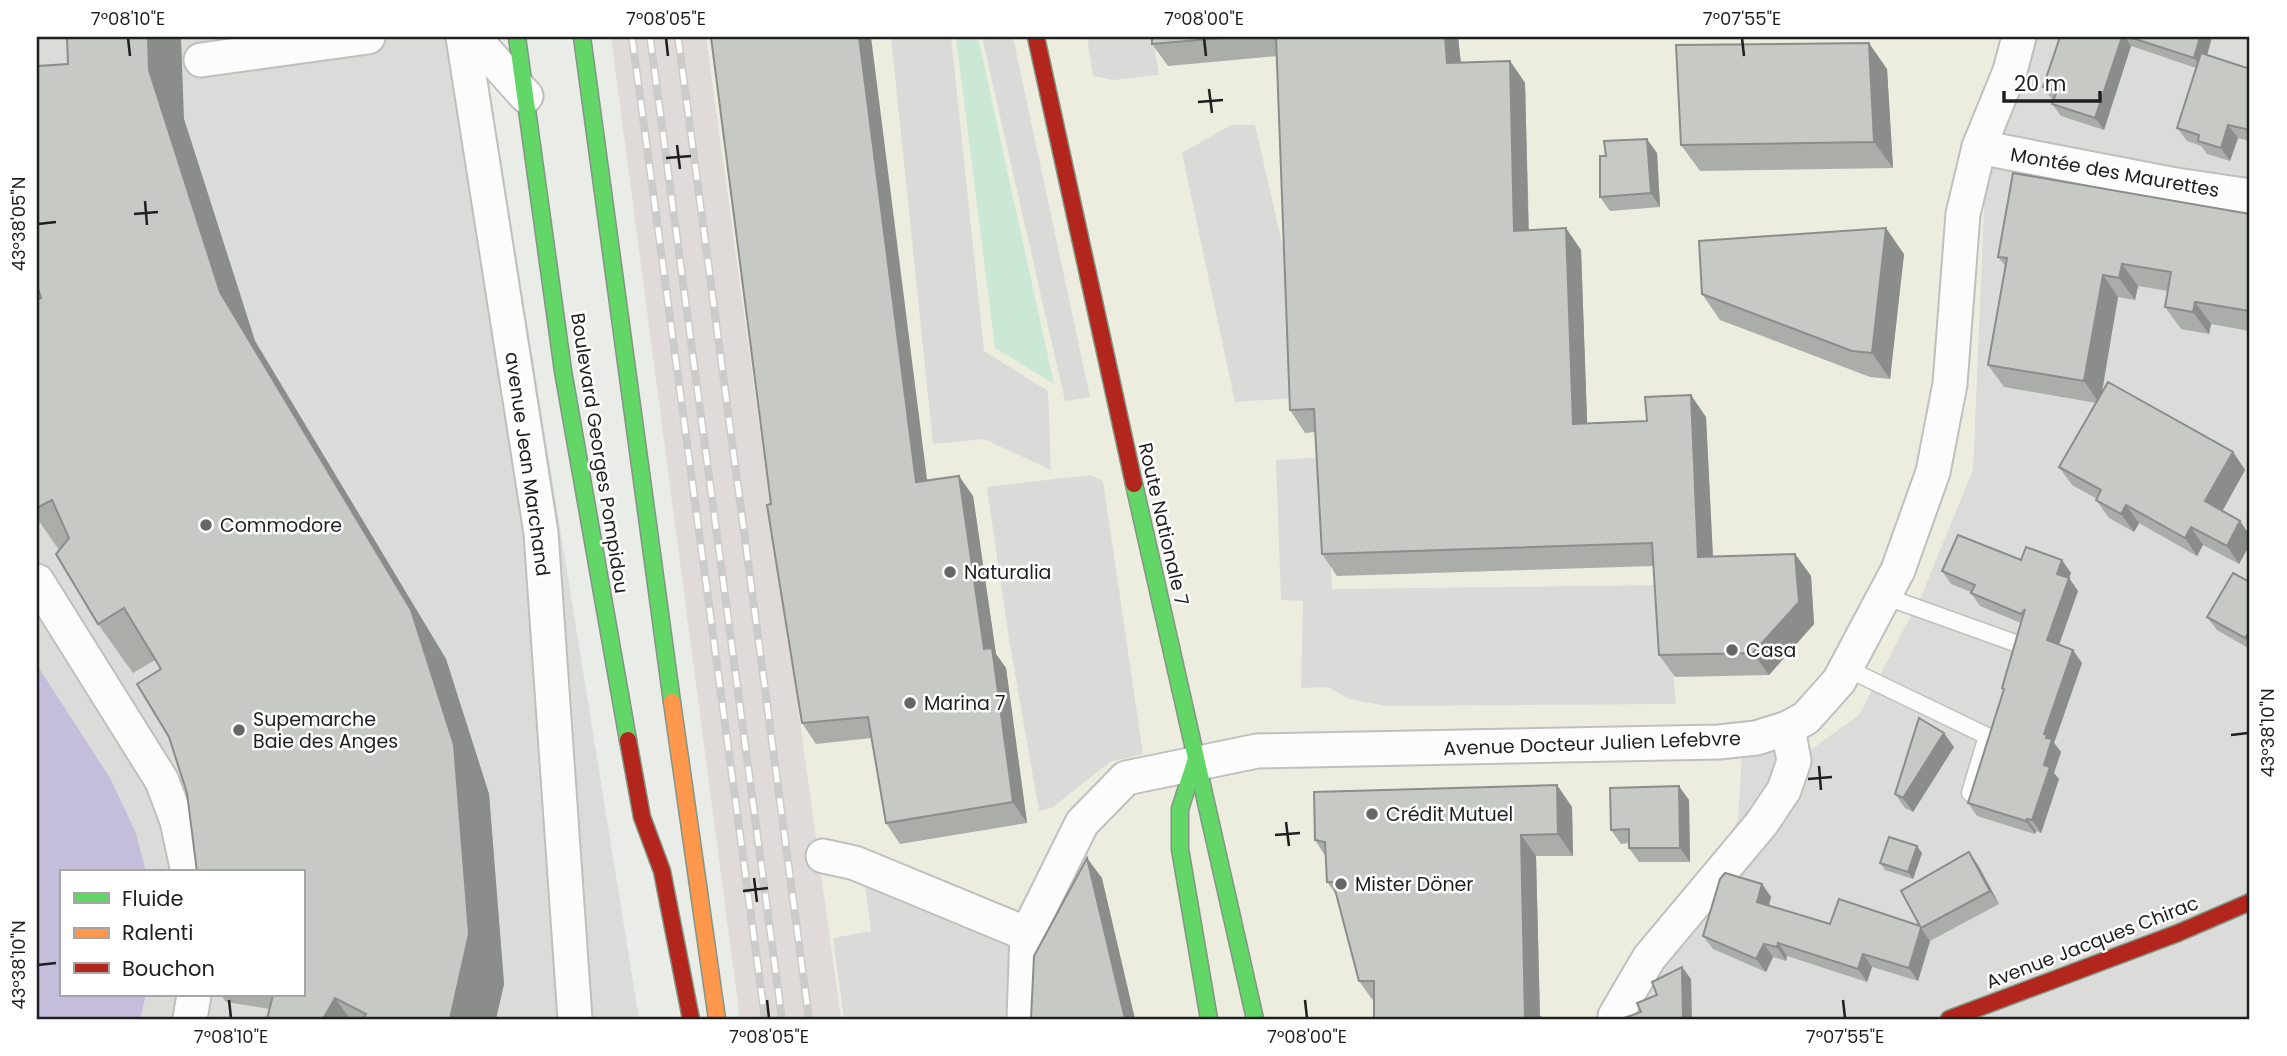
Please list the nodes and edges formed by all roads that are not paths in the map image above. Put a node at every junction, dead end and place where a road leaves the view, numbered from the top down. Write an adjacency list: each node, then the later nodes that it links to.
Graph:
1 (368, 37): 9 (street)
2 (463, 37): 28 (street, avenue Jean Marchand)
3 (473, 37): 11 (street)
4 (517, 37): 11 (main road, Boulevard Georges Pompidou)
5 (582, 37): 10 (main road, Boulevard Georges Pompidou)
6 (1036, 37): 19 (main road, Route Nationale 7)
7 (2019, 37): 12 (street, Avenue Docteur Julien Lefebvre)
8 (569, 49): 10 (main road)
9 (201, 60)
10 (587, 84): 30 (main road, Boulevard Georges Pompidou)
11 (526, 96): 29 (main road, Boulevard Georges Pompidou)
12 (1979, 147): 13 (street, Montée des Maurettes); 15 (street, Avenue Docteur Julien Lefebvre)
13 (2250, 197)
14 (37, 581): 22 (street)
15 (1884, 596): 16 (lane); 17 (street, Avenue Docteur Julien Lefebvre)
16 (2015, 643)
17 (1846, 668): 18 (street, Avenue Docteur Julien Lefebvre); 20 (lane)
18 (1788, 728): 19 (street, Avenue Docteur Julien Lefebvre); 26 (street)
19 (1195, 762): 24 (street, Avenue Docteur Julien Lefebvre); 32 (main road); 33 (main road, Route Nationale 7)
20 (1970, 793)
21 (823, 856): 24 (street)
22 (188, 870)
23 (2250, 902): 34 (main road, Avenue Jacques Chirac)
24 (1027, 934): 31 (street)
25 (194, 996): 27 (street)
26 (1615, 1016)
27 (190, 1019)
28 (575, 1019)
29 (691, 1019)
30 (717, 1019)
31 (1024, 1019)
32 (1209, 1019)
33 (1255, 1019)
34 (1948, 1019)

